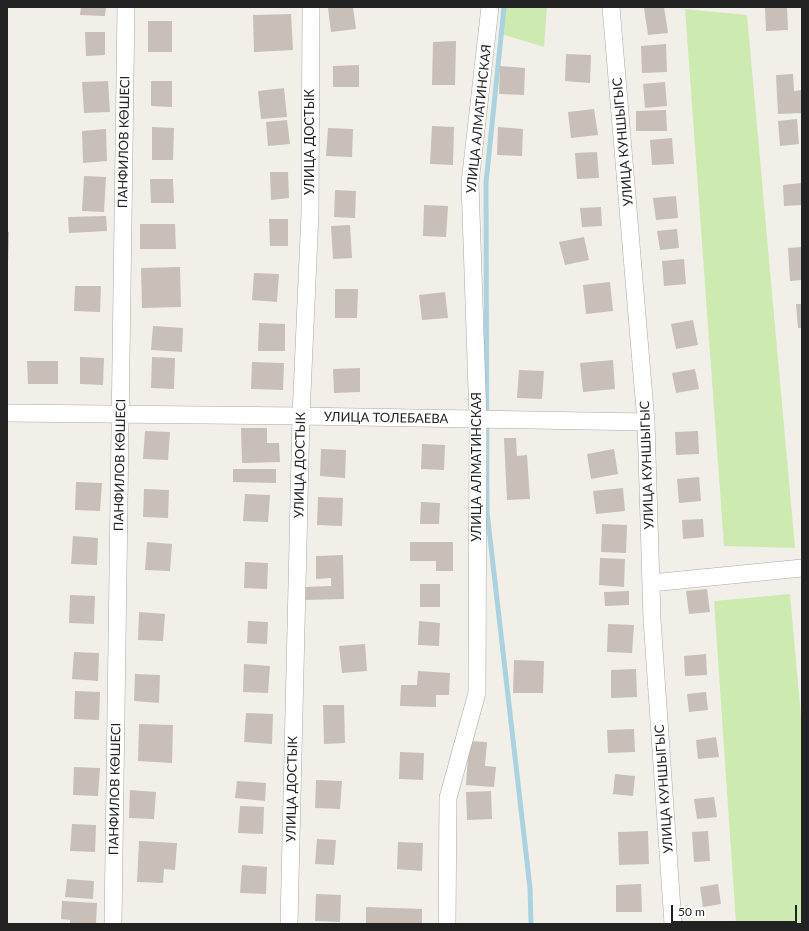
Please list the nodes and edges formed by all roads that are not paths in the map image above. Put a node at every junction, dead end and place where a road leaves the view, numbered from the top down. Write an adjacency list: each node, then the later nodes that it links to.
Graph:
1 (126, 7): 6 (street, ПАНФИЛОВ КӨШЕСІ)
2 (311, 7): 7 (street, УЛИЦА ДОСТЫК)
3 (490, 7): 8 (street, УЛИЦА АЛМАТИНСКАЯ)
4 (611, 7): 9 (street, УЛИЦА КУНШЫГЫС)
5 (7, 413): 6 (street, УЛИЦА ТОЛЕБАЕВА)
6 (120, 415): 7 (street, УЛИЦА ТОЛЕБАЕВА); 12 (street, ПАНФИЛОВ КӨШЕСІ)
7 (301, 416): 8 (street, УЛИЦА ТОЛЕБАЕВА); 13 (street, УЛИЦА ДОСТЫК)
8 (478, 420): 9 (street, УЛИЦА ТОЛЕБАЕВА); 14 (street, УЛИЦА АЛМАТИНСКАЯ)
9 (646, 422): 11 (street, УЛИЦА КУНШЫГЫС)
10 (802, 568): 11 (street)
11 (651, 583): 15 (street, УЛИЦА КУНШЫГЫС)
12 (113, 924)
13 (289, 924)
14 (447, 924)
15 (673, 924)

